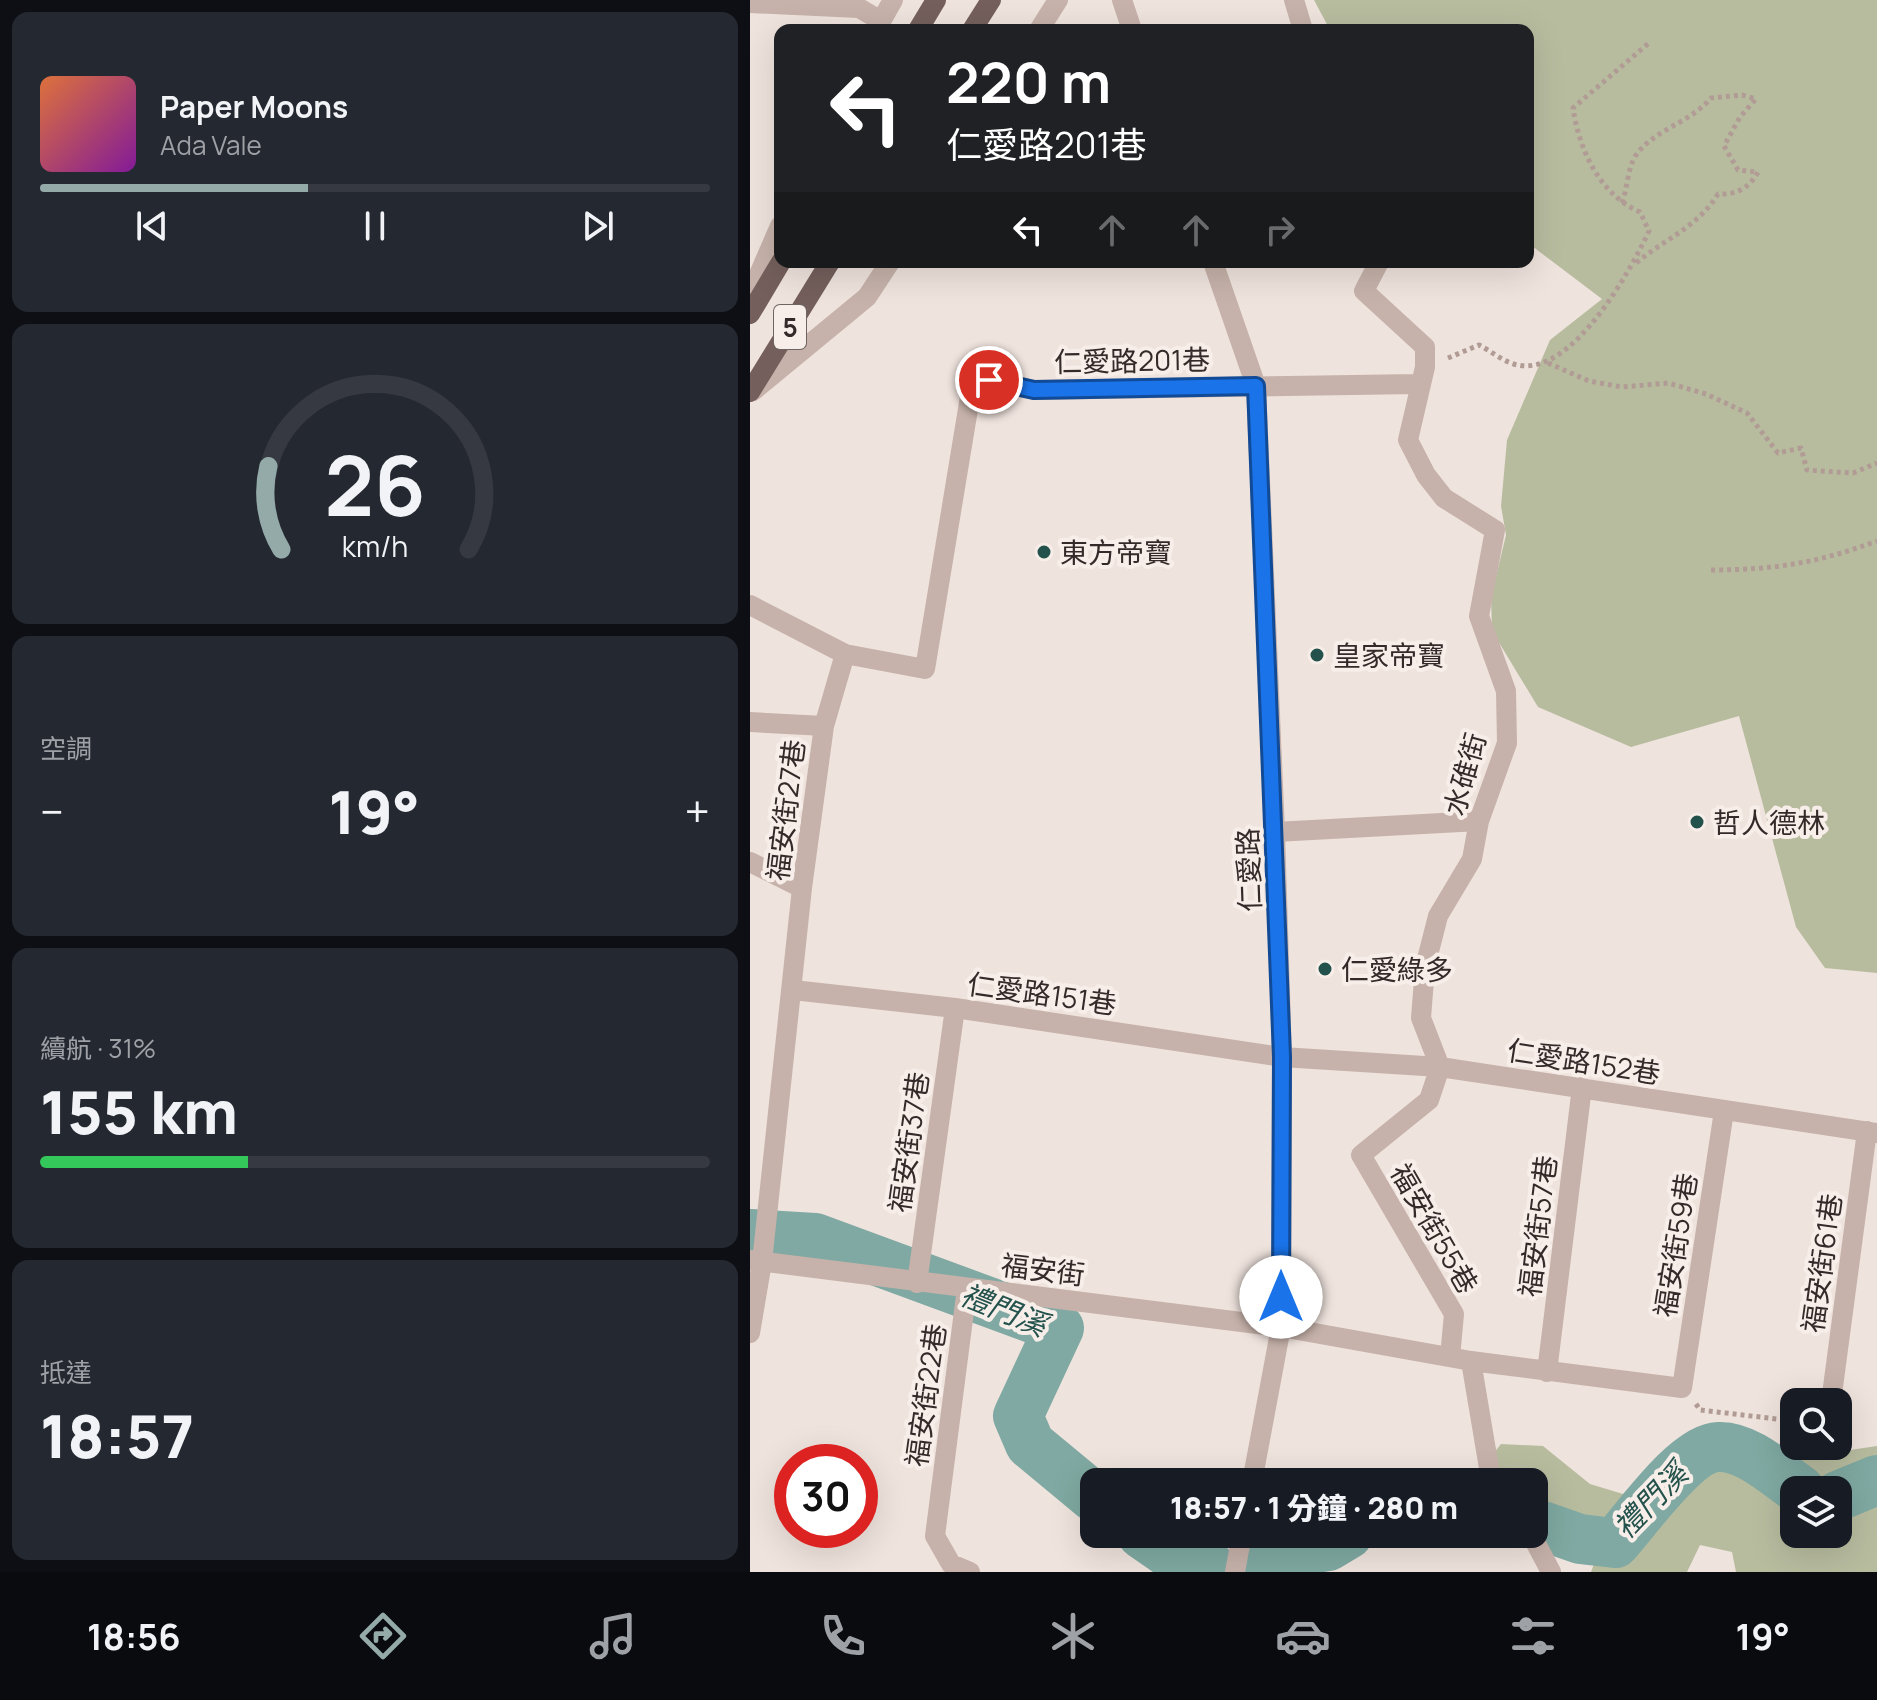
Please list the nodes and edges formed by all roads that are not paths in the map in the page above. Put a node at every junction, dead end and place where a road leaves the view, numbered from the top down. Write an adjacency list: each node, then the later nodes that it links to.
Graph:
1 (893, 0): 9 (street)
2 (936, 0): 10 (main road)
3 (991, 0): 11 (main road)
4 (1058, 0): 12 (street)
5 (1122, 0): 13 (street)
6 (1294, 0): 14 (street)
7 (750, 3): 8 (street)
8 (878, 24)
9 (880, 24)
10 (922, 24)
11 (976, 24)
12 (1043, 24)
13 (1130, 24)
14 (1301, 24)
15 (774, 240): 21 (street)
16 (777, 268): 22 (main road, 5)
17 (826, 268): 25 (main road, 5)
18 (886, 268): 25 (street)
19 (1215, 268): 24 (street, 仁愛路)
20 (1376, 268): 23 (street)
21 (750, 295)
22 (750, 314)
23 (1421, 376): 24 (street); 30 (street, 水碓街)
24 (1256, 386): 27 (street, 仁愛路201巷); 31 (street, 仁愛路)
25 (750, 393)
26 (750, 605): 27 (street)
27 (845, 654): 29 (street, 福安街27巷)
28 (750, 722): 29 (street)
29 (824, 726): 33 (street, 福安街27巷)
30 (1479, 821): 31 (street); 37 (street, 水碓街)
31 (1275, 832): 36 (street, 仁愛路)
32 (750, 862): 33 (street)
33 (802, 888): 34 (street, 福安街27巷)
34 (793, 990): 35 (street, 仁愛路151巷); 41 (street, 福安街27巷)
35 (955, 1008): 36 (street, 仁愛路151巷); 42 (street, 福安街37巷)
36 (1282, 1057): 37 (street, 仁愛路152巷); 44 (street, 仁愛路)
37 (1440, 1067): 38 (street, 仁愛路152巷); 46 (street, 福安街55巷)
38 (1582, 1087): 39 (street, 仁愛路152巷); 48 (street, 福安街57巷)
39 (1724, 1111): 40 (street, 仁愛路152巷); 49 (street, 福安街59巷)
40 (1872, 1132): 50 (street, 福安街61巷)
41 (756, 1261): 42 (street, 福安街); 45 (street, 福安街27巷)
42 (917, 1283): 43 (street, 福安街)
43 (967, 1288): 44 (street, 福安街); 55 (street, 福安街22巷)
44 (1281, 1327): 46 (street, 福安街); 51 (street, 仁愛路)
45 (750, 1333)
46 (1450, 1357): 47 (street, 福安街)
47 (1471, 1361): 48 (street, 福安街); 52 (street)
48 (1547, 1372): 49 (street, 福安街)
49 (1682, 1388)
50 (1833, 1388)
51 (1255, 1468)
52 (1491, 1468)
53 (1239, 1548): 56 (street)
54 (1539, 1548): 57 (street)
55 (970, 1572)
56 (1235, 1572)
57 (1551, 1572)

